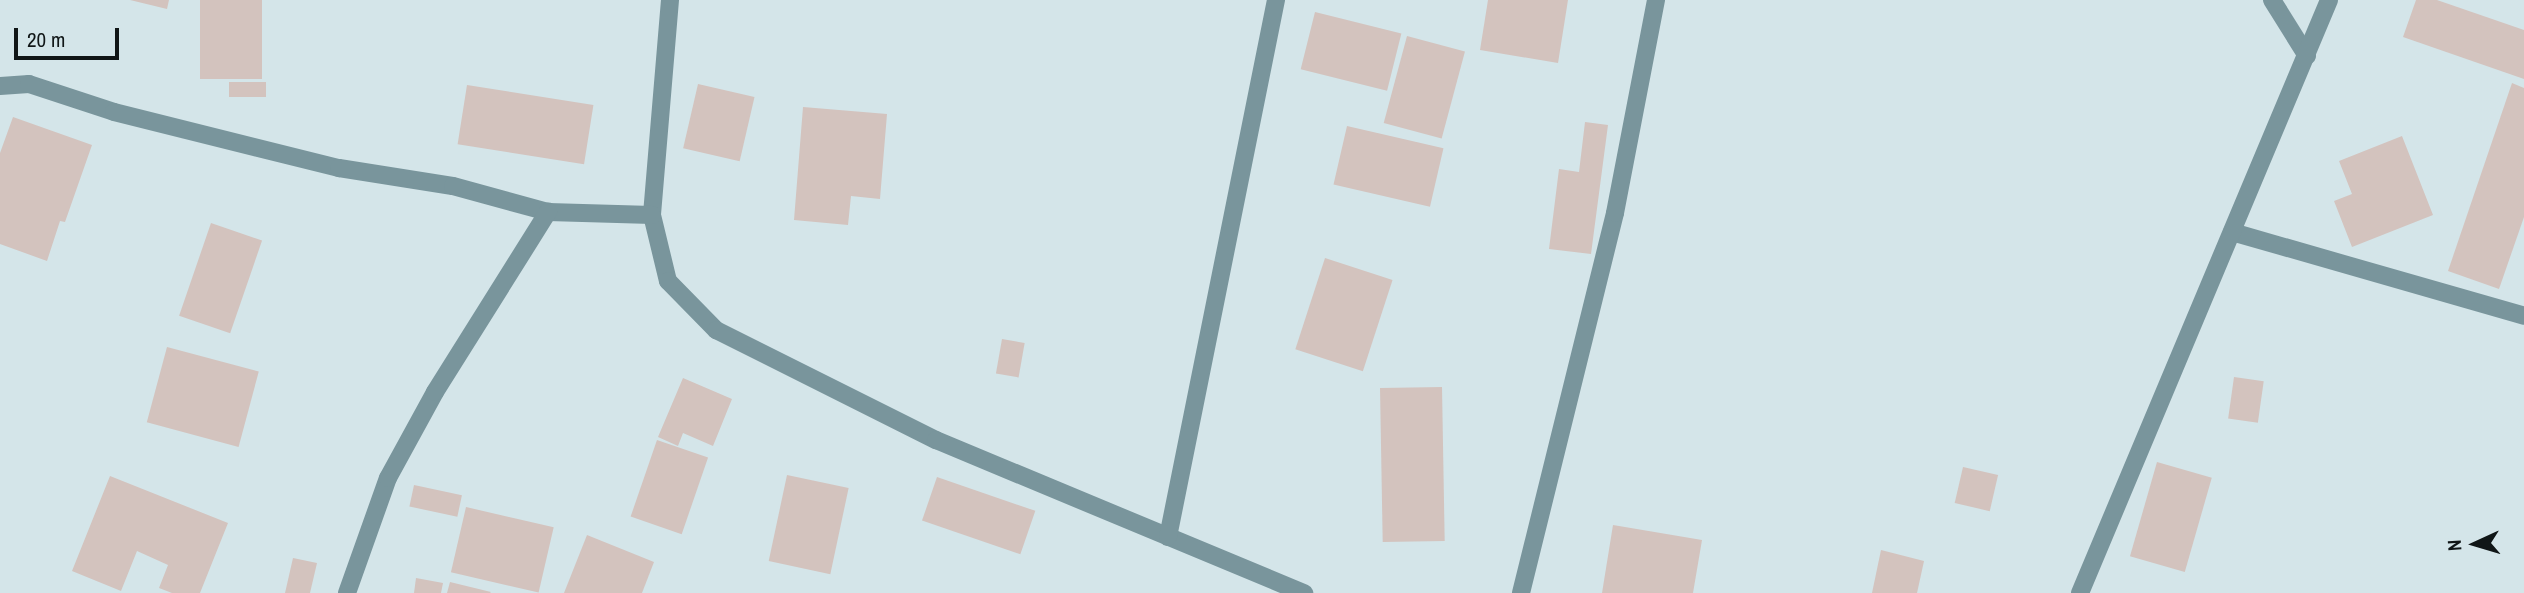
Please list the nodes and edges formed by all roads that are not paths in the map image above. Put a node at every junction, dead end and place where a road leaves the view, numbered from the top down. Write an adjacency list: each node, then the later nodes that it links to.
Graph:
1 (670, 0): 9 (street)
2 (1276, 0): 12 (street)
3 (1656, 0): 15 (street)
4 (2272, 0): 6 (street)
5 (2329, 0): 6 (street)
6 (2307, 56): 10 (street)
7 (0, 86): 8 (street)
8 (548, 212): 9 (street); 13 (street)
9 (652, 215): 12 (street)
10 (2232, 232): 11 (street); 16 (street)
11 (2524, 316)
12 (1168, 537): 14 (street)
13 (346, 593)
14 (1304, 593)
15 (1521, 593)
16 (2080, 593)

